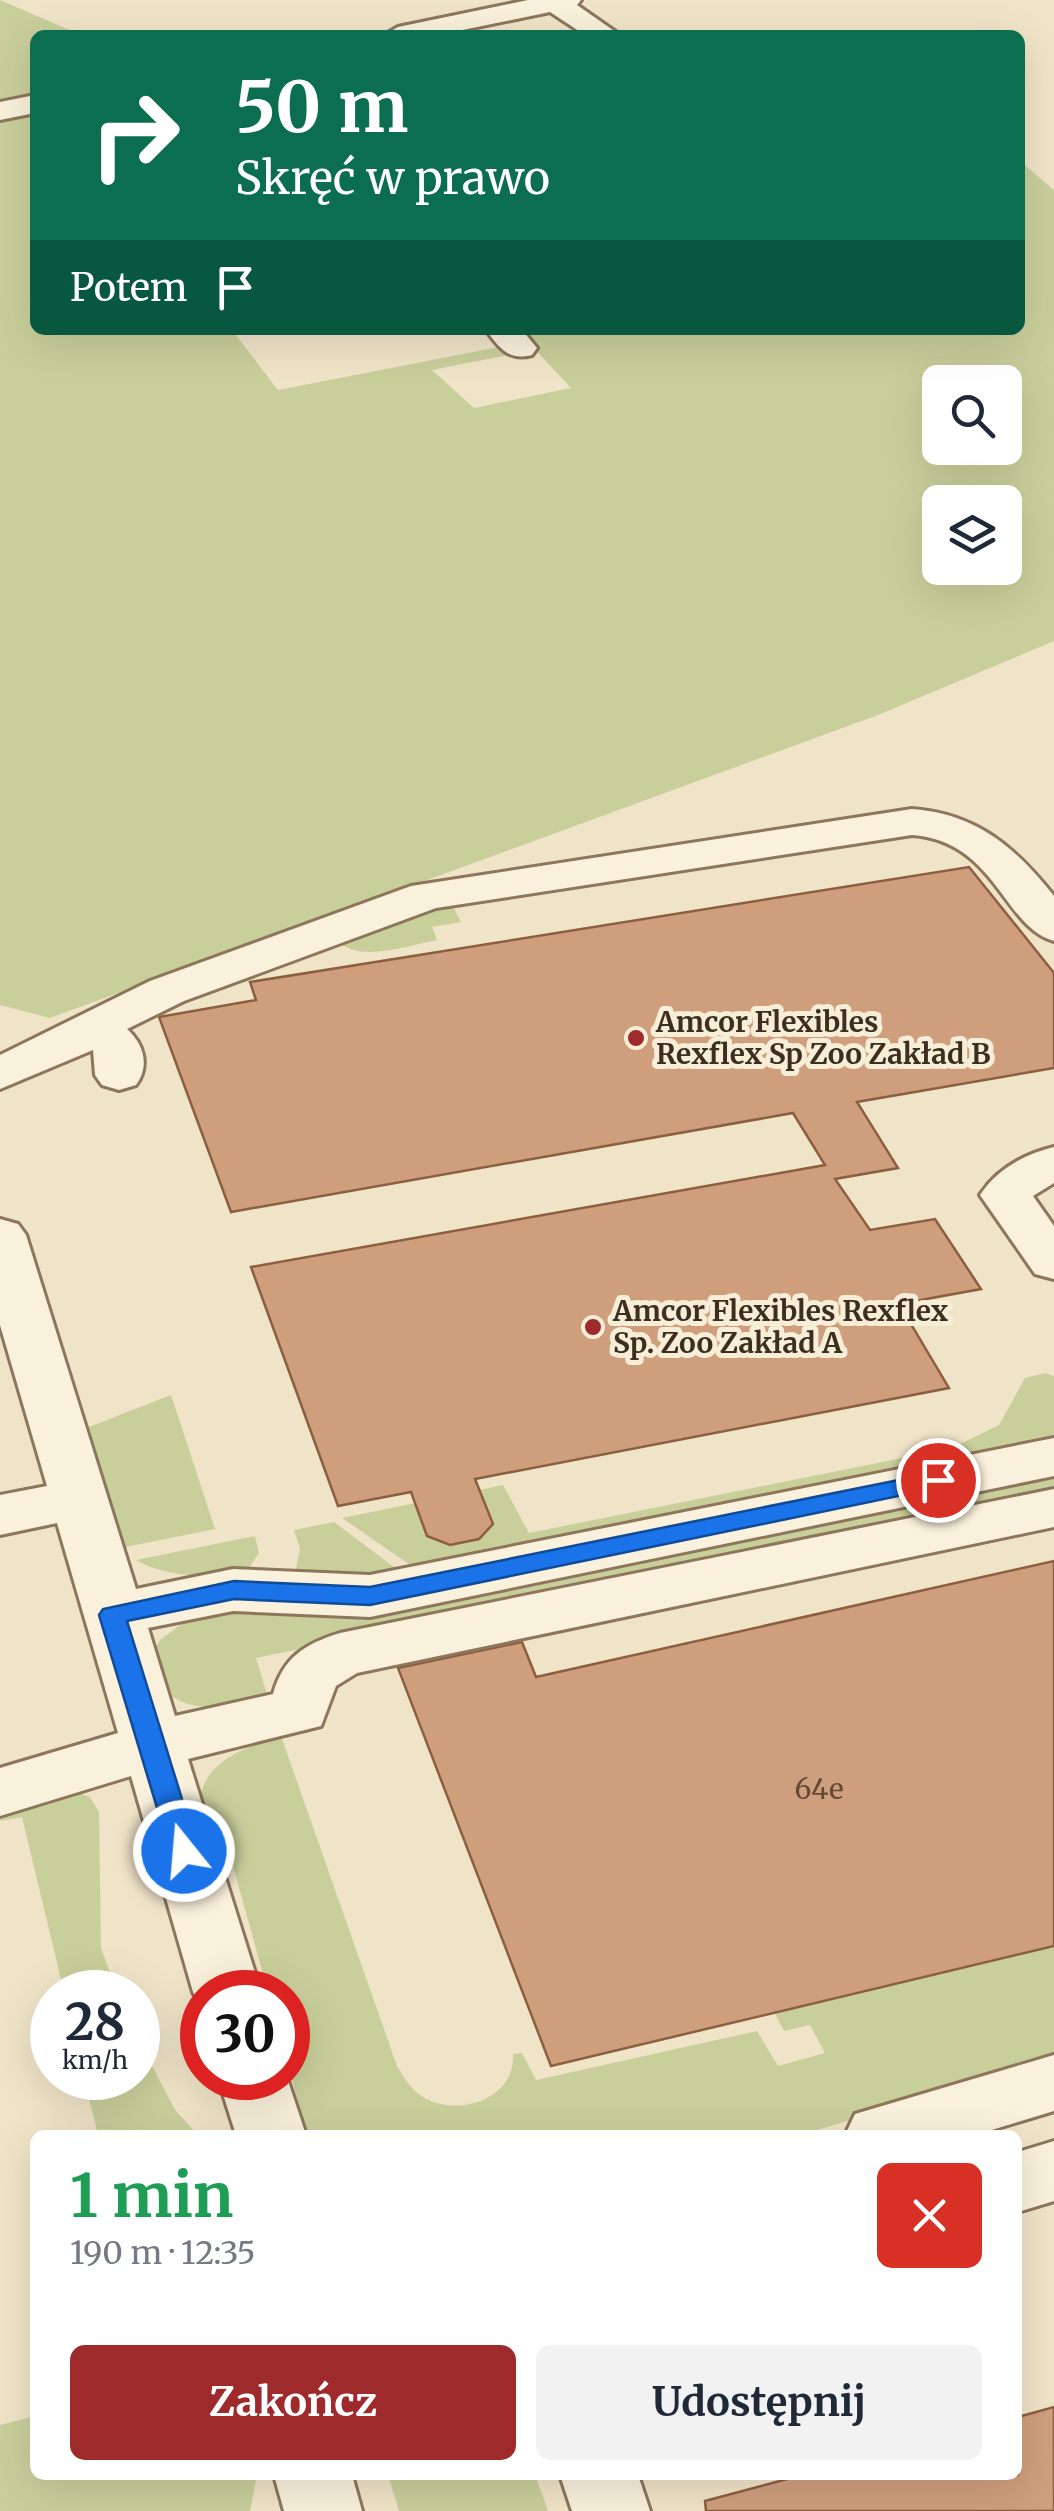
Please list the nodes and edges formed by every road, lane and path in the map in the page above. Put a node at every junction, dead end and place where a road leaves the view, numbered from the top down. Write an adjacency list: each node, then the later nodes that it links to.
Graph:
1 (561, 1): 2 (street); 3 (street)
2 (422, 30)
3 (594, 30)
4 (30, 105): 5 (street)
5 (0, 111)
6 (1054, 926): 7 (street)
7 (76, 1036): 8 (street); 9 (street)
8 (0, 1074)
9 (120, 1075)
10 (1054, 1162): 12 (street)
11 (0, 1235): 14 (street)
12 (1054, 1263)
13 (1054, 1457): 17 (street)
14 (78, 1499): 16 (street); 17 (street)
15 (1054, 1508): 18 (street)
16 (0, 1515)
17 (112, 1615): 18 (street)
18 (152, 1745): 19 (street); 20 (street)
19 (0, 1792)
20 (220, 1970)
21 (1054, 2082): 24 (street)
22 (260, 2100): 23 (street)
23 (269, 2130)
24 (896, 2130)
25 (1054, 2172): 26 (street)
26 (1022, 2181)
27 (314, 2480): 29 (street)
28 (601, 2480): 30 (street)
29 (323, 2511)
30 (612, 2511)

